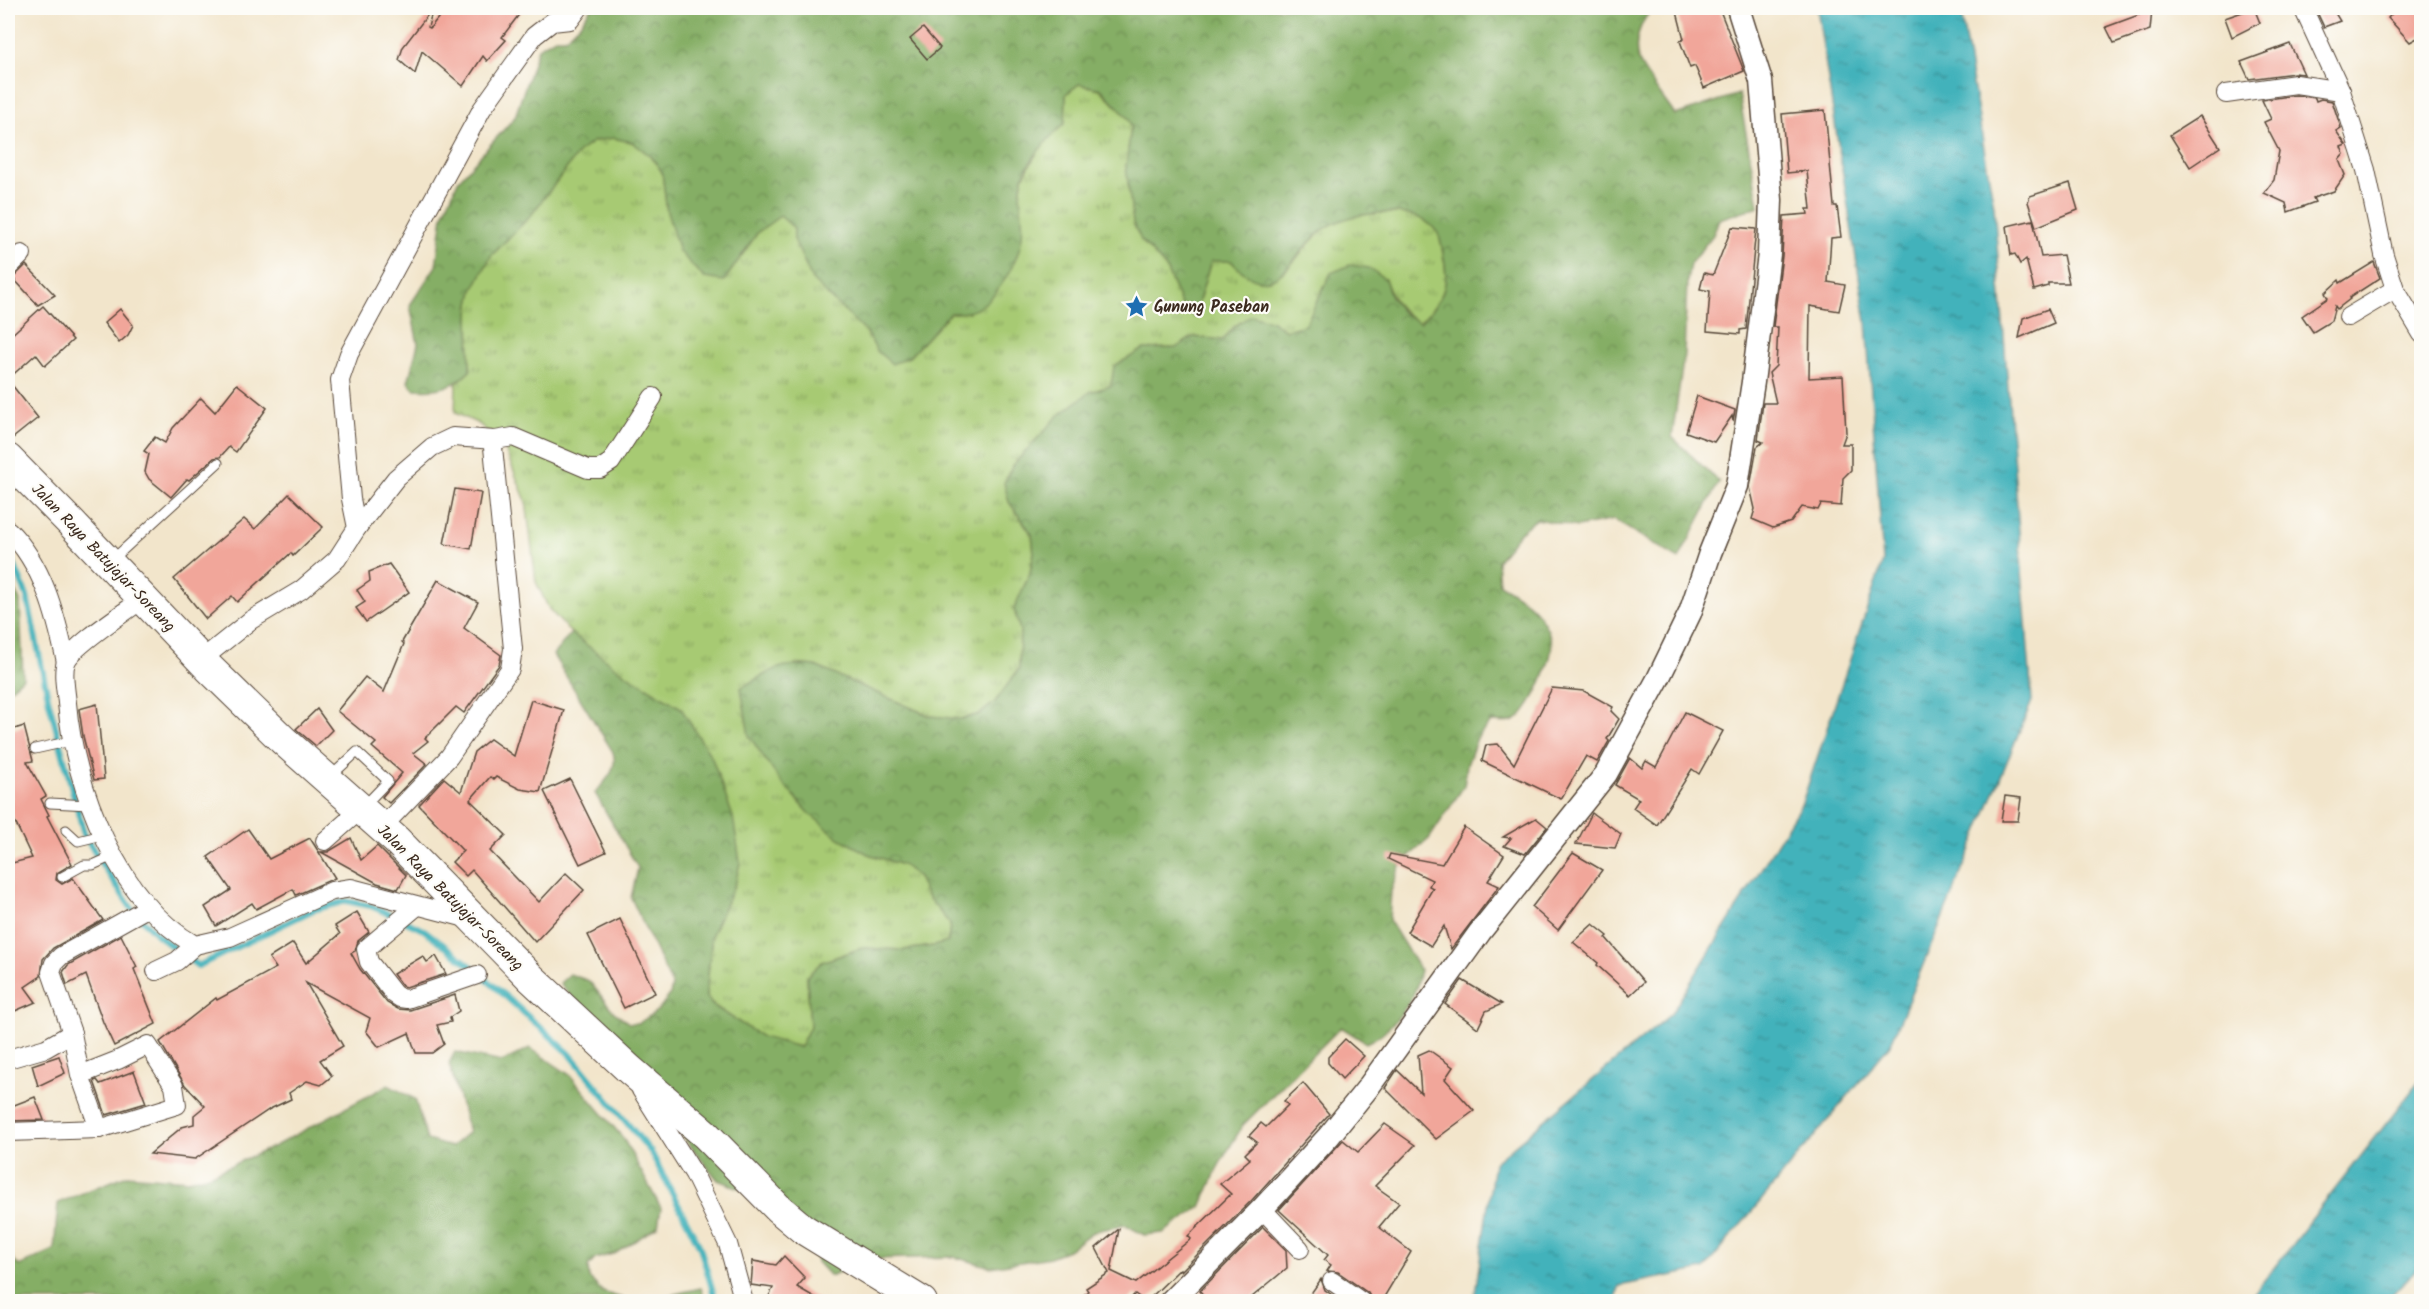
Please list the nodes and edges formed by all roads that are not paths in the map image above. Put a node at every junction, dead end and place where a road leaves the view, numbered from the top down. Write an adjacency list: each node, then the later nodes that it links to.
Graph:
1 (579, 8): 15 (street)
2 (1738, 8): 44 (street)
3 (2303, 8): 4 (street)
4 (2341, 91): 5 (street); 8 (street)
5 (2226, 94)
6 (22, 254): 7 (street)
7 (8, 268)
8 (2395, 289): 9 (street); 10 (street)
9 (2348, 317)
10 (2421, 334)
11 (652, 397): 12 (street)
12 (495, 440): 15 (street); 26 (street)
13 (8, 459): 17 (highway, Jalan Raya Batujajar-Soreang)
14 (218, 463): 17 (lane)
15 (357, 528): 19 (street)
16 (8, 530): 20 (street)
17 (110, 563): 18 (highway, Jalan Raya Batujajar-Soreang)
18 (144, 598): 19 (highway, Jalan Raya Batujajar-Soreang); 20 (street)
19 (201, 660): 23 (highway, Jalan Raya Batujajar-Soreang)
20 (66, 662): 21 (street)
21 (63, 742): 22 (lane); 25 (street)
22 (35, 749)
23 (327, 779): 26 (highway, Jalan Raya Batujajar-Soreang); 26 (lane)
24 (50, 803): 25 (lane)
25 (85, 805): 28 (street)
26 (371, 819): 29 (street); 34 (highway, Jalan Raya Batujajar-Soreang)
27 (66, 830): 28 (lane)
28 (99, 836): 30 (street)
29 (325, 841)
30 (110, 858): 31 (lane); 33 (street)
31 (62, 877)
32 (413, 909): 34 (street); 35 (street); 37 (street)
33 (140, 912): 35 (street); 38 (street)
34 (472, 919): 40 (highway, Jalan Raya Batujajar-Soreang)
35 (186, 953): 36 (street)
36 (156, 971)
37 (477, 975)
38 (72, 1033): 39 (street); 41 (street)
39 (8, 1059)
40 (630, 1070): 47 (street); 48 (highway, Jalan Raya Batujajar-Soreang)
41 (80, 1075): 42 (street); 42 (street)
42 (99, 1129): 43 (street)
43 (8, 1132)
44 (1262, 1209): 45 (street); 49 (street)
45 (1300, 1249)
46 (1332, 1281): 50 (street)
47 (744, 1302)
48 (922, 1302)
49 (1170, 1302)
50 (1362, 1302)

